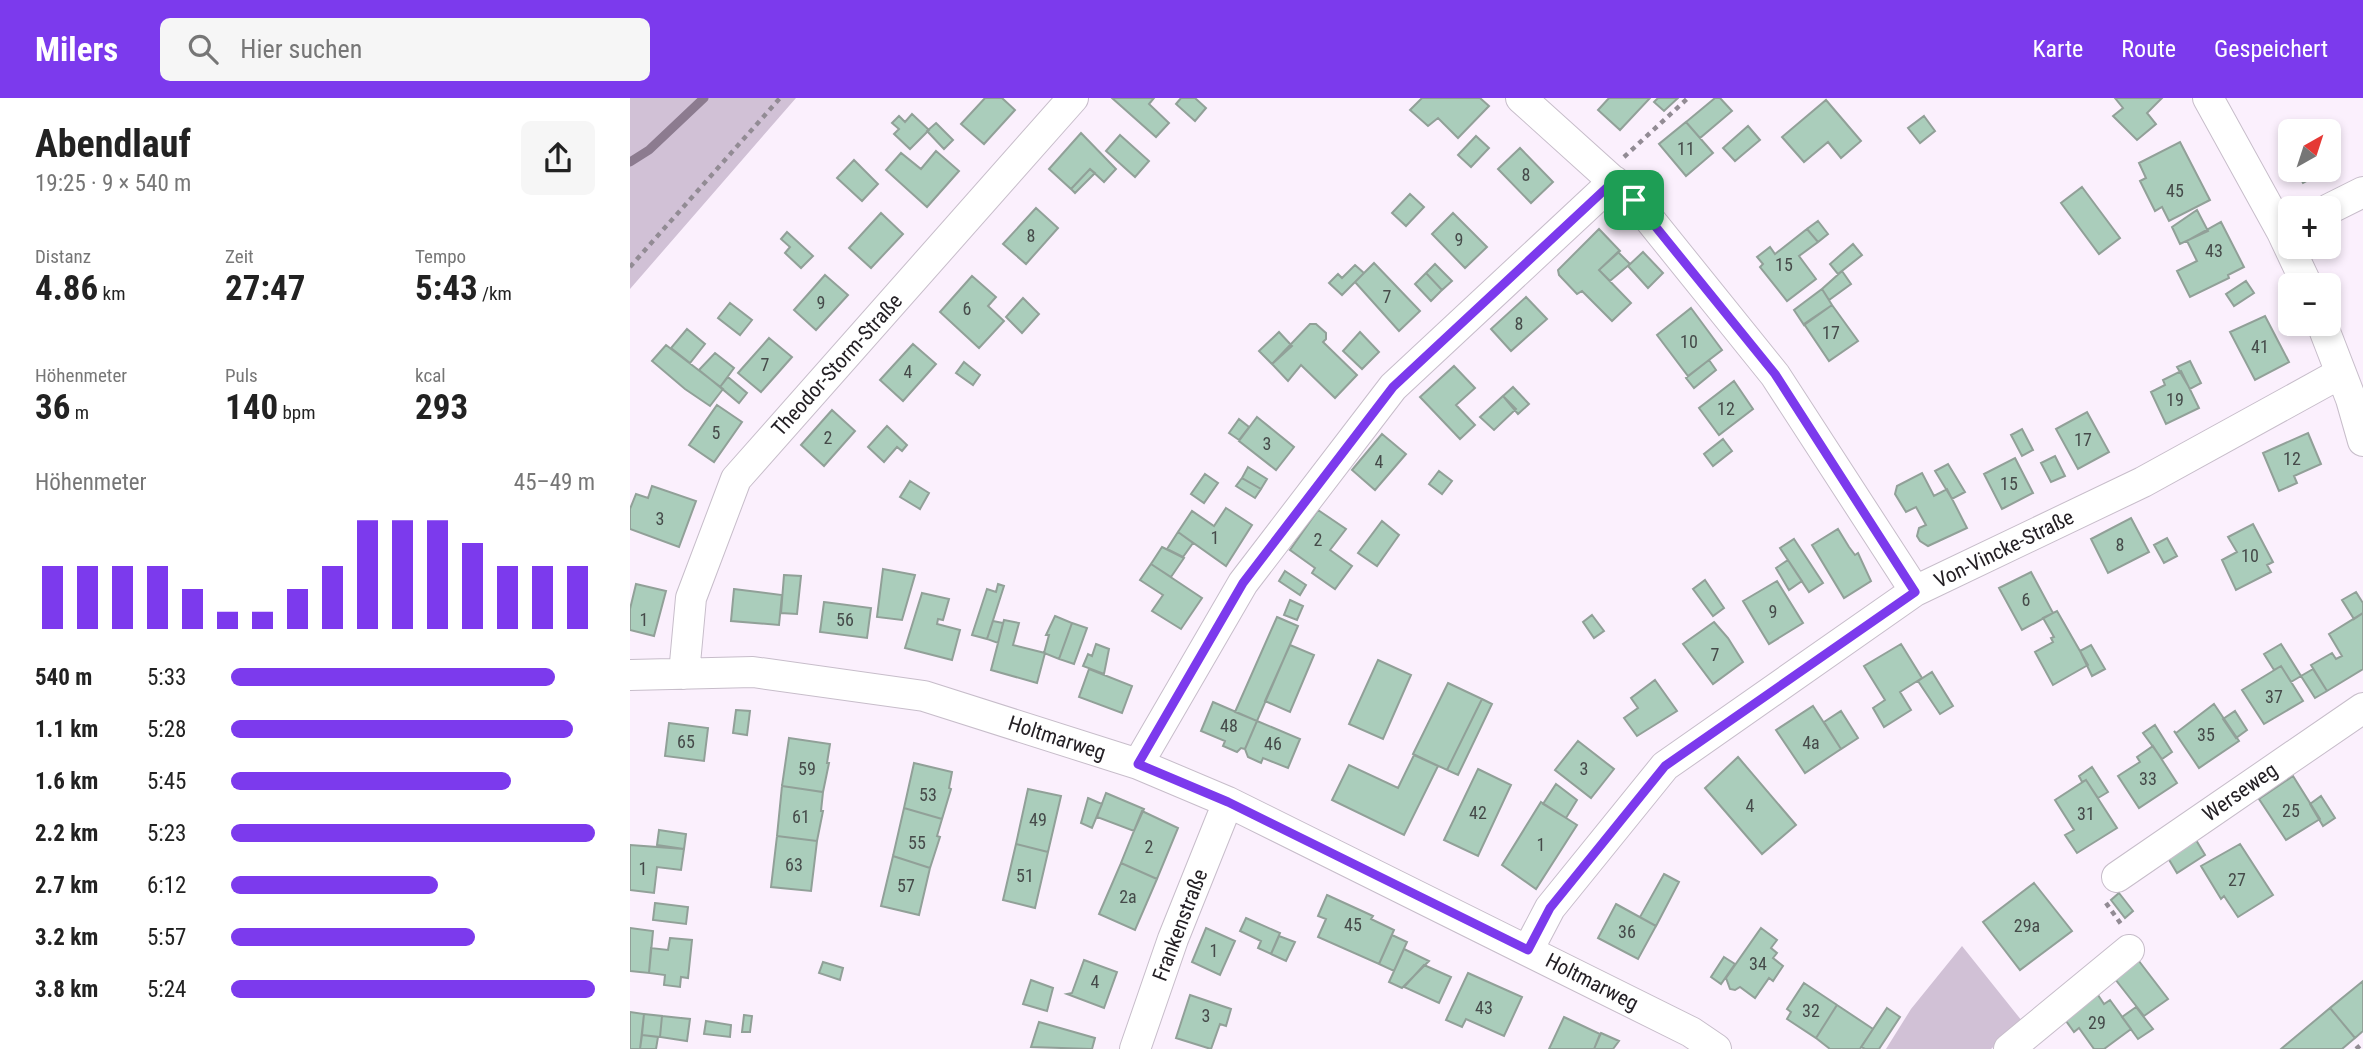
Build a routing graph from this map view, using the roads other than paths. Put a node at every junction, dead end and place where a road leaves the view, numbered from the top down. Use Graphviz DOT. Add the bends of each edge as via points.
graph roads {
  1 [pos="1073,98"];
  2 [pos="1521,98"];
  3 [pos="2208,98"];
  4 [pos="1610,177"];
  5 [pos="2363,192"];
  6 [pos="2341,203"];
  7 [pos="2278,216"];
  8 [pos="2328,336"];
  9 [pos="2352,388"];
  10 [pos="2363,441"];
  11 [pos="1915,592"];
  12 [pos="684,674"];
  13 [pos="630,675"];
  14 [pos="2363,708"];
  15 [pos="1138,764"];
  16 [pos="1228,802"];
  17 [pos="2117,877"];
  18 [pos="1528,950"];
  19 [pos="2129,950"];
  20 [pos="1135,1049"];
  21 [pos="1716,1049"];
  22 [pos="2008,1049"];
  1 -- 12 [label="street, Theodor-Storm-Straße" via="736,479 691,598"];
  2 -- 4 [label="street"];
  3 -- 7 [label="street"];
  4 -- 11 [label="street" via="1634,200 1775,374"];
  4 -- 15 [label="street" via="1393,387 1243,583"];
  5 -- 6 [label="street"];
  8 -- 9 [label="street"];
  9 -- 10 [label="street"];
  9 -- 11 [label="street, Von-Vincke-Straße"];
  11 -- 18 [label="street, Von-Vincke-Straße" via="1665,766 1550,908"];
  12 -- 13 [label="street, Holtmarweg"];
  12 -- 15 [label="street, Holtmarweg" via="753,672 924,696"];
  14 -- 17 [label="street, Werseweg"];
  15 -- 16 [label="street, Holtmarweg"];
  16 -- 18 [label="street, Holtmarweg"];
  16 -- 20 [label="street, Frankenstraße"];
  18 -- 21 [label="street, Holtmarweg" via="1692,1032"];
  19 -- 22 [label="street"];
}
